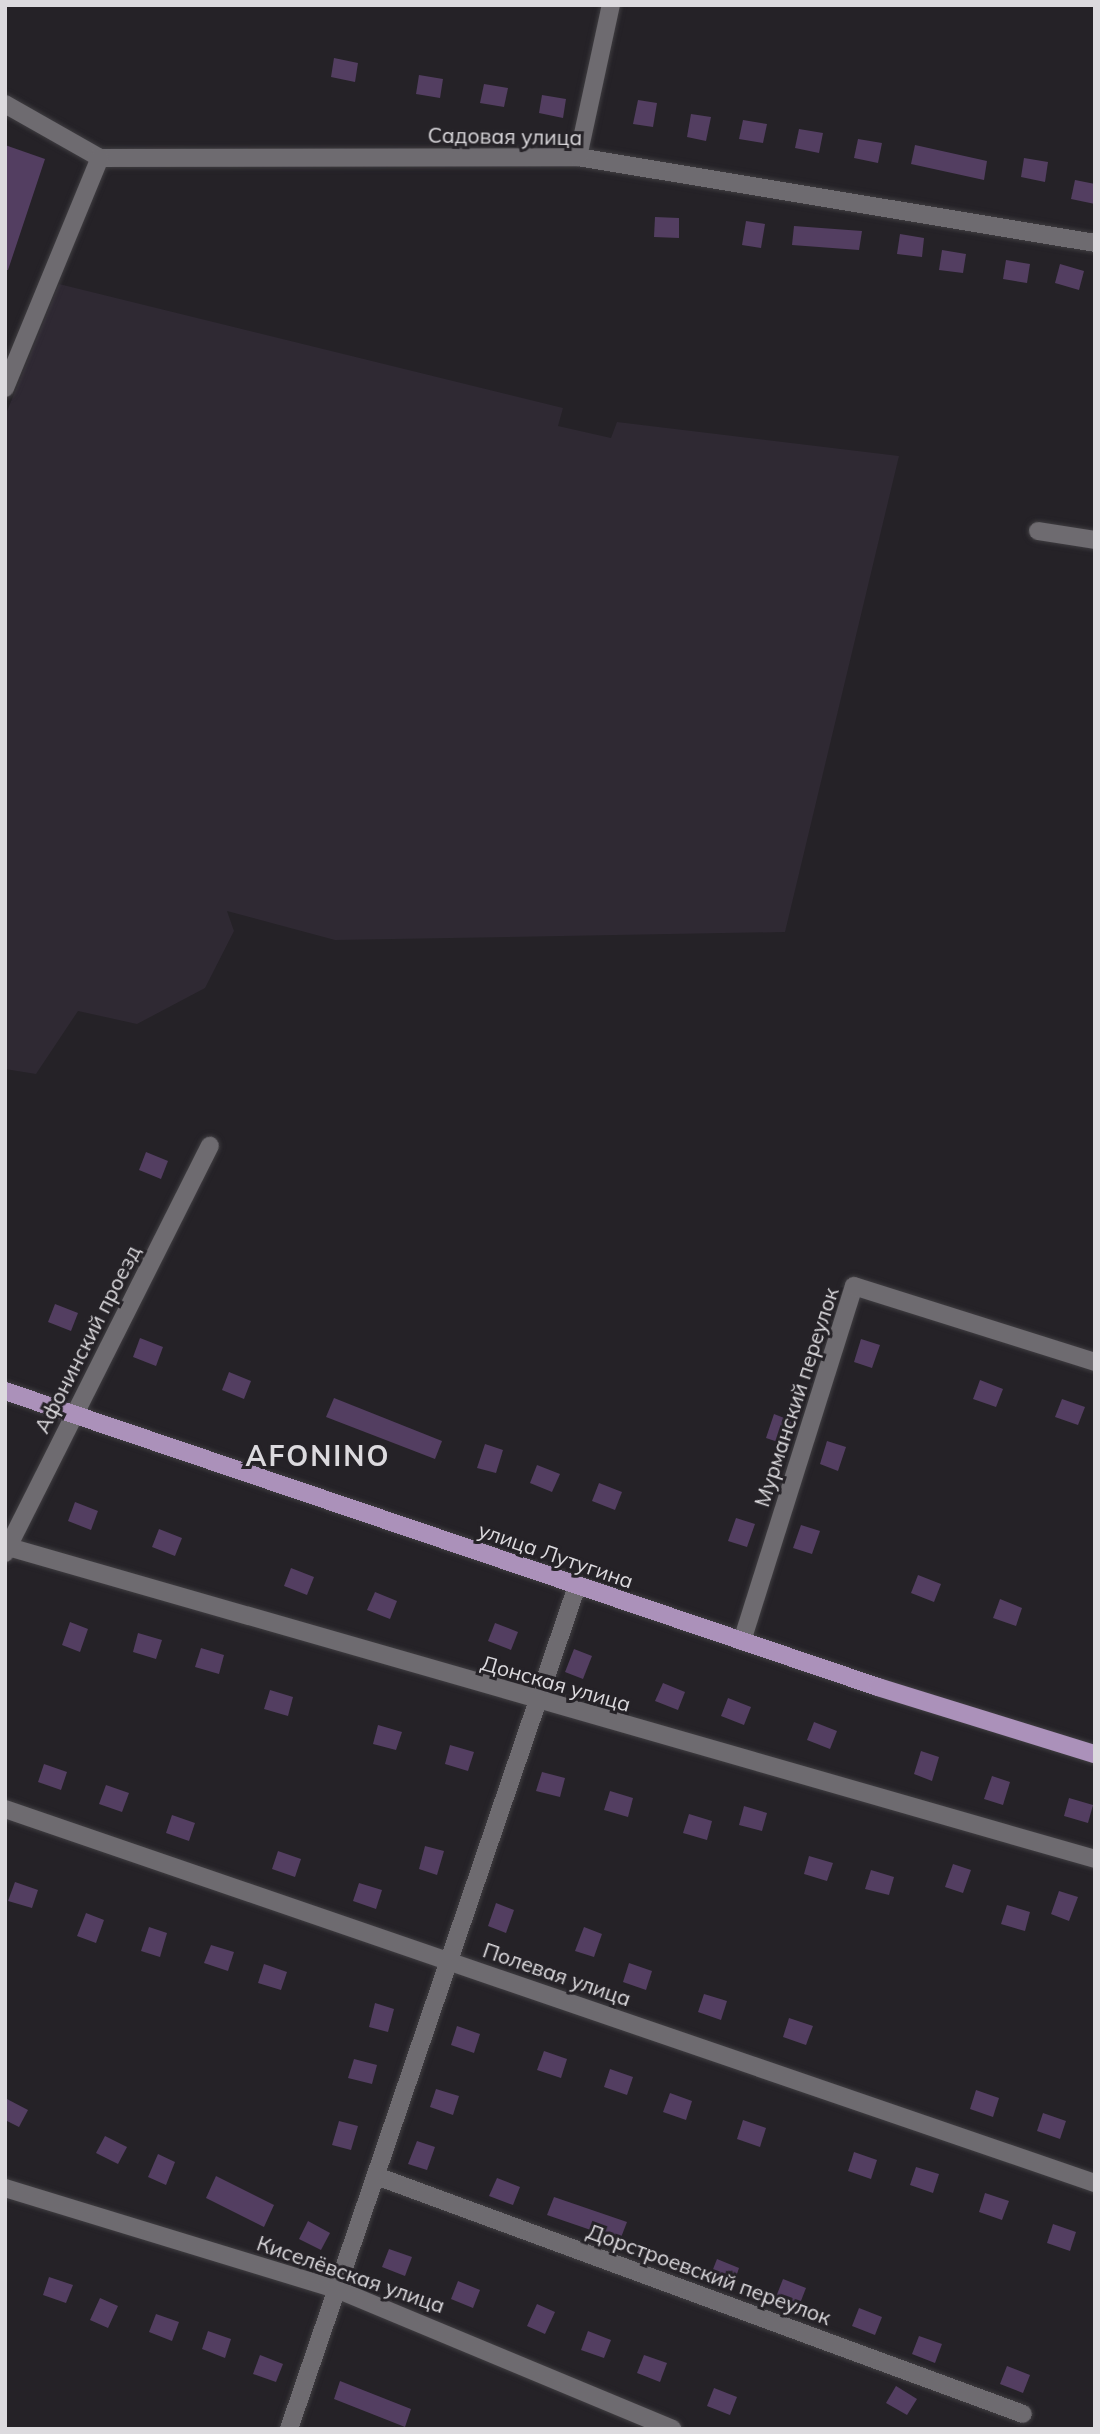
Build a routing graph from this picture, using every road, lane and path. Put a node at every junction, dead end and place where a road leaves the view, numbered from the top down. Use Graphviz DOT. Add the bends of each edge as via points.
graph roads {
  1 [pos="611,5"];
  2 [pos="5,104"];
  3 [pos="578,157"];
  4 [pos="100,158"];
  5 [pos="1095,243"];
  6 [pos="5,388"];
  7 [pos="1038,531"];
  8 [pos="1095,540"];
  9 [pos="210,1146"];
  10 [pos="1095,1362"];
  11 [pos="5,1391"];
  12 [pos="74,1415"];
  13 [pos="6,1549"];
  14 [pos="577,1586"];
  15 [pos="742,1641"];
  16 [pos="536,1702"];
  17 [pos="1095,1754"];
  18 [pos="5,1809"];
  19 [pos="1095,1859"];
  20 [pos="450,1961"];
  21 [pos="379,2176"];
  22 [pos="1095,2183"];
  23 [pos="5,2189"];
  24 [pos="341,2291"];
  25 [pos="1023,2414"];
  26 [pos="289,2429"];
  27 [pos="672,2429"];
  1 -- 3 [label="street"];
  2 -- 4 [label="street, Садовая улица"];
  3 -- 4 [label="street, Садовая улица"];
  3 -- 5 [label="street, Садовая улица"];
  4 -- 6 [label="street"];
  7 -- 8 [label="street"];
  9 -- 12 [label="street, Афонинский проезд"];
  10 -- 15 [label="street, Мурманский переулок" via="854,1286"];
  11 -- 12 [label="main road, улица Лутугина"];
  12 -- 13 [label="street, Афонинский проезд"];
  12 -- 14 [label="main road, улица Лутугина"];
  13 -- 16 [label="street, Донская улица"];
  14 -- 15 [label="main road, улица Лутугина"];
  14 -- 16 [label="street"];
  15 -- 17 [label="main road, улица Лутугина"];
  16 -- 19 [label="street, Донская улица"];
  16 -- 20 [label="street"];
  18 -- 20 [label="street, Полевая улица"];
  20 -- 21 [label="street"];
  20 -- 22 [label="street, Полевая улица"];
  21 -- 24 [label="street"];
  21 -- 25 [label="street, Дорстроевский переулок"];
  23 -- 24 [label="street, Киселёвская улица"];
  24 -- 26 [label="street"];
  24 -- 27 [label="street, Киселёвская улица"];
}
